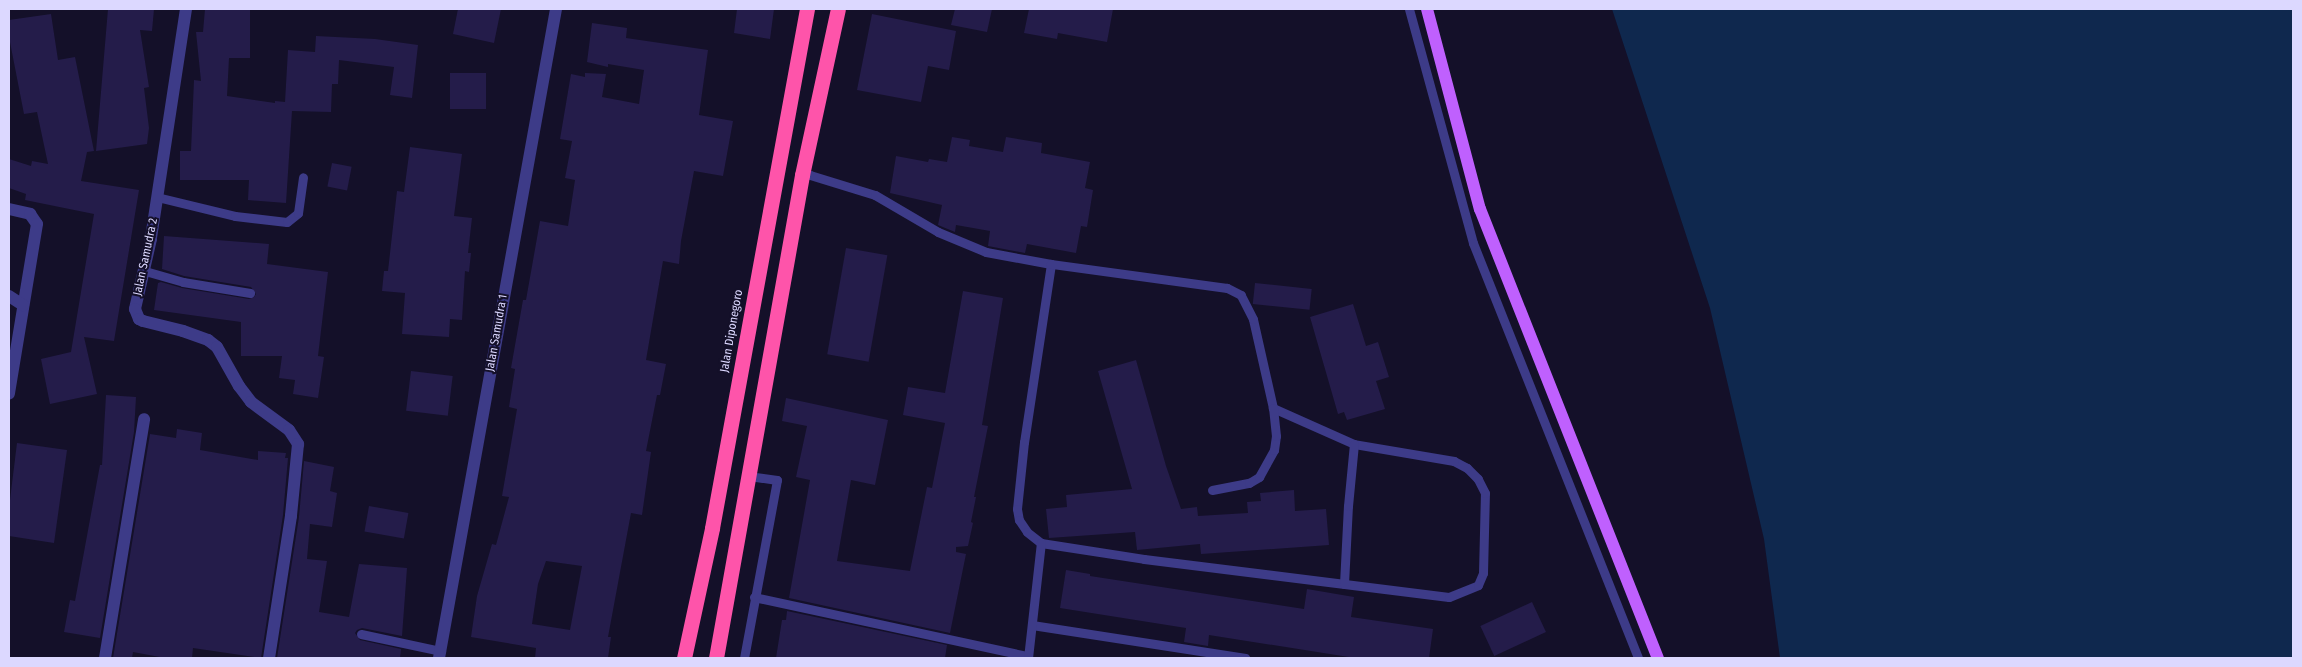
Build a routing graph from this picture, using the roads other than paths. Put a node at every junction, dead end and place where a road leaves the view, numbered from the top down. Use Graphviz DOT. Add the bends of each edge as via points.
graph roads {
  1 [pos="186,9"];
  2 [pos="556,9"];
  3 [pos="807,9"];
  4 [pos="838,9"];
  5 [pos="1409,9"];
  6 [pos="1427,9"];
  7 [pos="802,175"];
  8 [pos="303,178"];
  9 [pos="157,197"];
  10 [pos="9,209"];
  11 [pos="1051,264"];
  12 [pos="145,271"];
  13 [pos="250,293"];
  14 [pos="9,296"];
  15 [pos="22,304"];
  16 [pos="9,394"];
  17 [pos="1274,408"];
  18 [pos="144,419"];
  19 [pos="1354,444"];
  20 [pos="749,476"];
  21 [pos="1212,490"];
  22 [pos="1041,543"];
  23 [pos="1344,584"];
  24 [pos="754,597"];
  25 [pos="1032,625"];
  26 [pos="362,634"];
  27 [pos="440,655"];
  28 [pos="1028,657"];
  29 [pos="105,658"];
  30 [pos="269,658"];
  31 [pos="684,658"];
  32 [pos="716,658"];
  33 [pos="744,658"];
  34 [pos="1245,658"];
  35 [pos="1638,658"];
  36 [pos="1658,658"];
  1 -- 9 [label="street, Jalan Samudra 2"];
  2 -- 27 [label="street, Jalan Samudra 1"];
  3 -- 31 [label="highway, Jalan Diponegoro" via="712,528"];
  4 -- 7 [label="highway"];
  5 -- 35 [label="lane" via="1473,243"];
  6 -- 36 [label="main road" via="1480,209"];
  7 -- 11 [label="lane" via="874,195 938,232 986,252"];
  7 -- 20 [label="highway"];
  8 -- 9 [label="lane" via="298,213 287,222 234,216"];
  9 -- 12 [label="street, Jalan Samudra 2"];
  10 -- 15 [label="street" via="30,214 36,224"];
  11 -- 17 [label="lane" via="1145,275 1235,291 1248,305 1253,319"];
  11 -- 22 [label="lane" via="1017,509 1026,532"];
  12 -- 13 [label="lane" via="183,282"];
  12 -- 30 [label="street, Jalan Samudra 2" via="135,309 139,319 183,331 208,340 217,347 252,402 289,430 298,444 291,516"];
  14 -- 15 [label="street"];
  15 -- 16 [label="street"];
  17 -- 19 [label="lane"];
  17 -- 21 [label="lane" via="1274,450 1259,477 1249,483"];
  18 -- 29 [label="street"];
  19 -- 23 [label="lane"];
  19 -- 23 [label="lane" via="1454,462 1467,468 1485,493 1483,573 1478,585 1449,597"];
  20 -- 24 [label="lane" via="777,480"];
  20 -- 32 [label="highway"];
  22 -- 23 [label="lane"];
  22 -- 25 [label="lane"];
  24 -- 28 [label="lane"];
  24 -- 33 [label="lane"];
  25 -- 28 [label="lane"];
  25 -- 34 [label="lane"];
  26 -- 27 [label="lane"];
}
